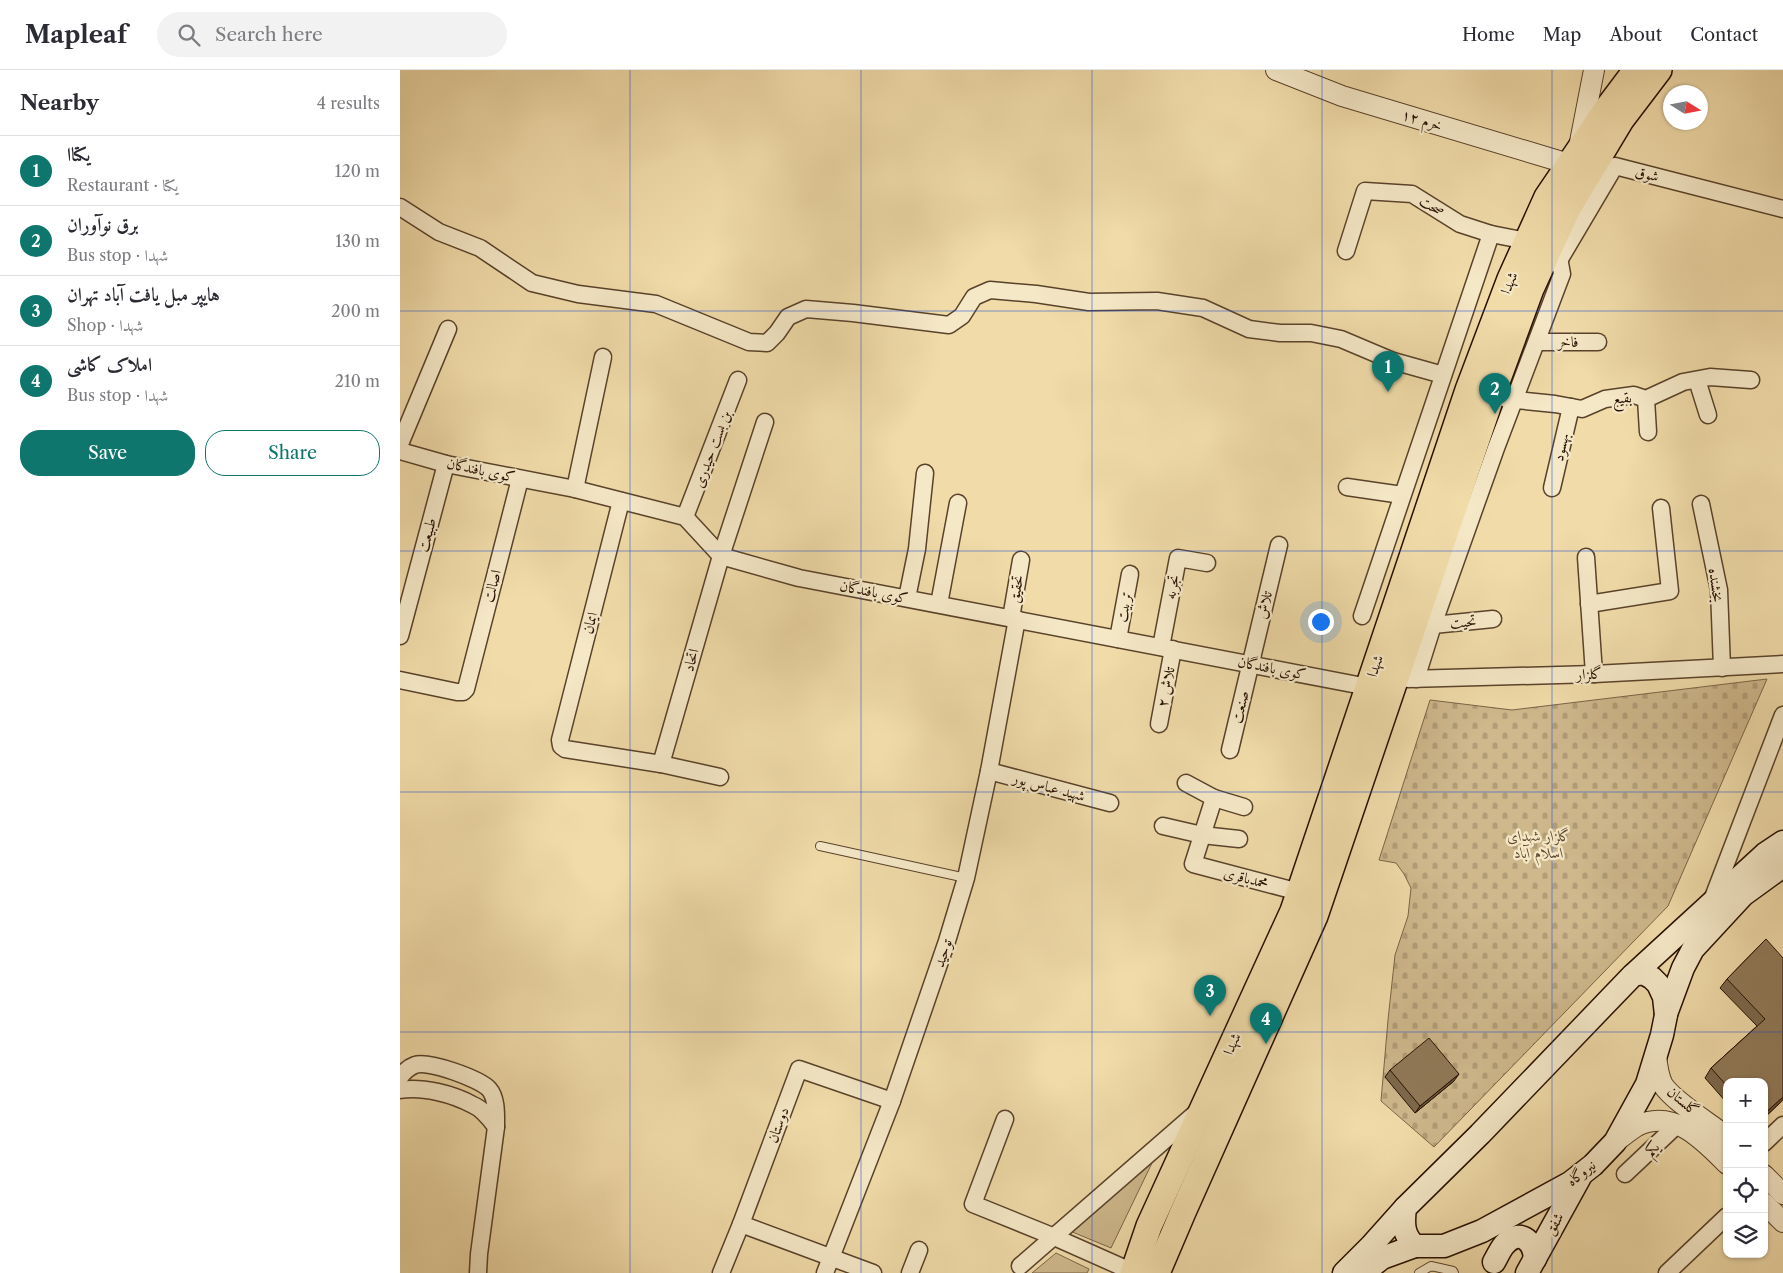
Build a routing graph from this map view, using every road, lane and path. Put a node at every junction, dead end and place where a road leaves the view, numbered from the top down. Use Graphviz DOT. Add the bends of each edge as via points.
graph roads {
  1 [pos="1276,70"];
  2 [pos="1594,70"];
  3 [pos="1618,70"];
  4 [pos="1624,70"];
  5 [pos="1636,70"];
  6 [pos="1659,70"];
  7 [pos="1614,115"];
  8 [pos="1574,157"];
  9 [pos="400,207"];
  10 [pos="1783,209"];
  11 [pos="1491,234"];
  12 [pos="1527,241"];
  13 [pos="1558,248"];
  14 [pos="1346,251"];
  15 [pos="448,329"];
  16 [pos="1537,342"];
  17 [pos="1598,342"];
  18 [pos="603,357"];
  19 [pos="1443,374"];
  20 [pos="738,380"];
  21 [pos="1698,380"];
  22 [pos="1751,380"];
  23 [pos="1503,398"];
  24 [pos="1646,399"];
  25 [pos="1571,407"];
  26 [pos="1708,415"];
  27 [pos="765,422"];
  28 [pos="1648,432"];
  29 [pos="400,444"];
  30 [pos="400,451"];
  31 [pos="446,464"];
  32 [pos="925,473"];
  33 [pos="520,479"];
  34 [pos="1347,487"];
  35 [pos="1552,488"];
  36 [pos="575,489"];
  37 [pos="1402,496"];
  38 [pos="621,501"];
  39 [pos="958,503"];
  40 [pos="1701,504"];
  41 [pos="1661,508"];
  42 [pos="685,517"];
  43 [pos="1279,545"];
  44 [pos="721,556"];
  45 [pos="1586,557"];
  46 [pos="1021,560"];
  47 [pos="1207,563"];
  48 [pos="1130,574"];
  49 [pos="907,598"];
  50 [pos="939,604"];
  51 [pos="1589,604"];
  52 [pos="1362,616"];
  53 [pos="1014,619"];
  54 [pos="1493,619"];
  55 [pos="1433,624"];
  56 [pos="400,636"];
  57 [pos="1118,639"];
  58 [pos="1167,648"];
  59 [pos="1250,664"];
  60 [pos="1783,664"];
  61 [pos="1722,668"];
  62 [pos="1594,674"];
  63 [pos="1406,679"];
  64 [pos="400,680"];
  65 [pos="1368,687"];
  66 [pos="1783,715"];
  67 [pos="1159,724"];
  68 [pos="1230,750"];
  69 [pos="661,764"];
  70 [pos="989,771"];
  71 [pos="720,777"];
  72 [pos="1186,783"];
  73 [pos="1214,798"];
  74 [pos="1110,803"];
  75 [pos="1244,807"];
  76 [pos="1164,826"];
  77 [pos="1202,835"];
  78 [pos="1239,839"];
  79 [pos="1783,842"];
  80 [pos="820,846"];
  81 [pos="1783,866"];
  82 [pos="966,878"];
  83 [pos="1299,892"];
  84 [pos="1710,904"];
  85 [pos="1634,975"];
  86 [pos="1666,1015"];
  87 [pos="1656,1055"];
  88 [pos="400,1077"];
  89 [pos="400,1090"];
  90 [pos="892,1100"];
  91 [pos="1203,1107"];
  92 [pos="1005,1119"];
  93 [pos="1678,1124"];
  94 [pos="1783,1125"];
  95 [pos="496,1127"];
  96 [pos="1723,1134"];
  97 [pos="1768,1139"];
  98 [pos="1615,1142"];
  99 [pos="1723,1160"];
  100 [pos="1581,1174"];
  101 [pos="1625,1174"];
  102 [pos="1768,1179"];
  103 [pos="1783,1194"];
  104 [pos="1160,1202"];
  105 [pos="1768,1207"];
  106 [pos="1405,1208"];
  107 [pos="1183,1212"];
  108 [pos="1723,1220"];
  109 [pos="1783,1222"];
  110 [pos="741,1224"];
  111 [pos="1052,1236"];
  112 [pos="1415,1246"];
  113 [pos="1444,1246"];
  114 [pos="919,1250"];
  115 [pos="1377,1252"];
  116 [pos="832,1257"];
  117 [pos="1020,1266"];
  118 [pos="1531,1266"];
  119 [pos="1495,1268"];
  120 [pos="478,1273"];
  121 [pos="721,1273"];
  122 [pos="825,1273"];
  123 [pos="873,1273"];
  124 [pos="910,1273"];
  125 [pos="1141,1273"];
  126 [pos="1344,1273"];
  127 [pos="1363,1273"];
  128 [pos="1419,1273"];
  129 [pos="1454,1273"];
  130 [pos="1667,1273"];
  1 -- 8 [label="street, خرم ۱۲" via="1342,96"];
  2 -- 8 [label="street"];
  3 -- 4 [label="street"];
  5 -- 7 [label="main road, شهدا"];
  6 -- 7 [label="main road, شهدا"];
  7 -- 8 [label="main road, شهدا"];
  7 -- 13 [label="main road, شهدا" via="1567,210"];
  8 -- 12 [label="main road, شهدا" via="1547,198"];
  9 -- 19 [label="street" via="438,232 480,248 532,283 578,294 656,304 749,342 767,343 788,317 806,309 949,325 962,316 974,297 990,290 1089,302 1157,301 1203,308 1249,329 1311,333 1341,339 1393,361"];
  10 -- 13 [label="street, شوق" via="1615,166"];
  11 -- 12 [label="street, صحت"];
  11 -- 14 [label="street, صحت" via="1460,224 1412,194 1365,191"];
  11 -- 19 [label="street"];
  12 -- 65 [label="main road, شهدا" via="1468,390"];
  13 -- 16 [label="street" via="1562,274"];
  13 -- 23 [label="main road, شهدا" via="1531,290"];
  15 -- 29 [label="street"];
  16 -- 17 [label="street, فاخر"];
  16 -- 23 [label="street"];
  18 -- 36 [label="street"];
  19 -- 37 [label="street"];
  20 -- 42 [label="street, بن بست حیدری"];
  21 -- 22 [label="street, بقیع" via="1710,377"];
  21 -- 24 [label="street, بقیع" via="1683,382"];
  21 -- 26 [label="street"];
  23 -- 25 [label="street, بقیع"];
  23 -- 55 [label="street"];
  23 -- 63 [label="main road, شهدا"];
  24 -- 25 [label="street, بقیع" via="1634,395 1606,399 1582,409"];
  24 -- 28 [label="street"];
  25 -- 35 [label="street, بهسود"];
  27 -- 44 [label="street, اتحاد"];
  30 -- 31 [label="street, کوی بافندگان"];
  31 -- 33 [label="street, کوی بافندگان"];
  31 -- 56 [label="street, طبیعت"];
  32 -- 49 [label="street" via="917,550"];
  33 -- 36 [label="street, کوی بافندگان"];
  33 -- 64 [label="street, اصالت" via="466,689 463,692"];
  34 -- 37 [label="street"];
  36 -- 38 [label="street, کوی بافندگان"];
  37 -- 52 [label="street"];
  38 -- 42 [label="street, کوی بافندگان"];
  38 -- 69 [label="street, ایمان" via="560,740 565,749"];
  39 -- 50 [label="street"];
  40 -- 61 [label="street, بخشنده" via="1719,590"];
  41 -- 51 [label="street" via="1670,591"];
  42 -- 44 [label="street"];
  43 -- 59 [label="street, تلاش"];
  44 -- 49 [label="street, کوی بافندگان" via="799,578"];
  44 -- 69 [label="street, اتحاد"];
  45 -- 51 [label="street"];
  46 -- 53 [label="street, تحقیق"];
  47 -- 58 [label="street, تجربه" via="1178,558"];
  48 -- 57 [label="street, تربیت"];
  49 -- 50 [label="street, کوی بافندگان"];
  50 -- 53 [label="street, کوی بافندگان"];
  51 -- 62 [label="street"];
  53 -- 57 [label="street, کوی بافندگان"];
  53 -- 70 [label="street, توحید"];
  54 -- 55 [label="street, تحیت"];
  55 -- 63 [label="street"];
  57 -- 58 [label="street, کوی بافندگان"];
  58 -- 59 [label="street, کوی بافندگان"];
  58 -- 67 [label="street, تلاش ۲"];
  59 -- 65 [label="street, کوی بافندگان"];
  59 -- 68 [label="street, صنعت"];
  60 -- 61 [label="street, گلزار"];
  61 -- 62 [label="street, گلزار"];
  62 -- 63 [label="street, گلزار"];
  63 -- 107 [label="main road, شهدا" via="1315,916"];
  65 -- 83 [label="main road, شهدا"];
  66 -- 84 [label="street"];
  69 -- 71 [label="street"];
  70 -- 74 [label="street, شهید عباس پور"];
  70 -- 82 [label="street, توحید"];
  72 -- 73 [label="street"];
  73 -- 75 [label="street"];
  73 -- 77 [label="street"];
  76 -- 77 [label="street"];
  77 -- 78 [label="street"];
  77 -- 83 [label="street, محمدباقری" via="1193,864"];
  79 -- 84 [label="main road, نیروگاه" via="1765,854"];
  80 -- 82 [label="lane"];
  81 -- 86 [label="main road, نیروگاه" via="1743,896 1693,949"];
  82 -- 90 [label="street, توحید"];
  83 -- 91 [label="main road, شهدا"];
  84 -- 85 [label="main road, نیروگاه"];
  85 -- 86 [label="main road, نیروگاه" via="1642,973 1658,984 1664,997"];
  85 -- 106 [label="main road, نیروگاه"];
  86 -- 87 [label="main road, نیروگاه"];
  87 -- 96 [label="street, گلستان" via="1658,1073 1672,1095"];
  87 -- 98 [label="main road, نیروگاه" via="1647,1084"];
  88 -- 95 [label="street" via="416,1064 427,1064 480,1082 490,1090"];
  89 -- 95 [label="street" via="427,1089 474,1105"];
  90 -- 110 [label="street, دوستان" via="799,1069"];
  90 -- 116 [label="street, توحید"];
  91 -- 104 [label="main road, شهدا"];
  91 -- 111 [label="street"];
  92 -- 111 [label="street" via="973,1204"];
  93 -- 98 [label="street, گلستان" via="1649,1122"];
  93 -- 99 [label="street, گلستان" via="1689,1129"];
  93 -- 101 [label="street, یکم"];
  94 -- 97 [label="street"];
  95 -- 120 [label="street"];
  98 -- 100 [label="main road, نیروگاه"];
  100 -- 113 [label="main road, نیروگاه" via="1482,1232"];
  100 -- 118 [label="main road, شفق"];
  102 -- 103 [label="street"];
  104 -- 107 [label="main road"];
  104 -- 125 [label="main road, شهدا" via="1149,1226"];
  105 -- 109 [label="street"];
  106 -- 112 [label="main road" via="1404,1230"];
  106 -- 115 [label="main road, نیروگاه"];
  107 -- 125 [label="main road, شهدا"];
  108 -- 130 [label="street"];
  110 -- 116 [label="street"];
  110 -- 121 [label="street, دوستان"];
  111 -- 117 [label="street"];
  111 -- 125 [label="street"];
  112 -- 113 [label="main road, نیروگاه"];
  112 -- 115 [label="main road, نیروگاه"];
  113 -- 119 [label="main road" via="1486,1251"];
  114 -- 124 [label="street"];
  115 -- 126 [label="main road, نیروگاه"];
  115 -- 127 [label="main road, نیروگاه"];
  116 -- 122 [label="street, توحید"];
  116 -- 123 [label="street"];
  118 -- 119 [label="main road" via="1534,1250 1531,1242 1515,1238 1505,1244"];
  128 -- 129 [label="lane" via="1431,1266"];
}
